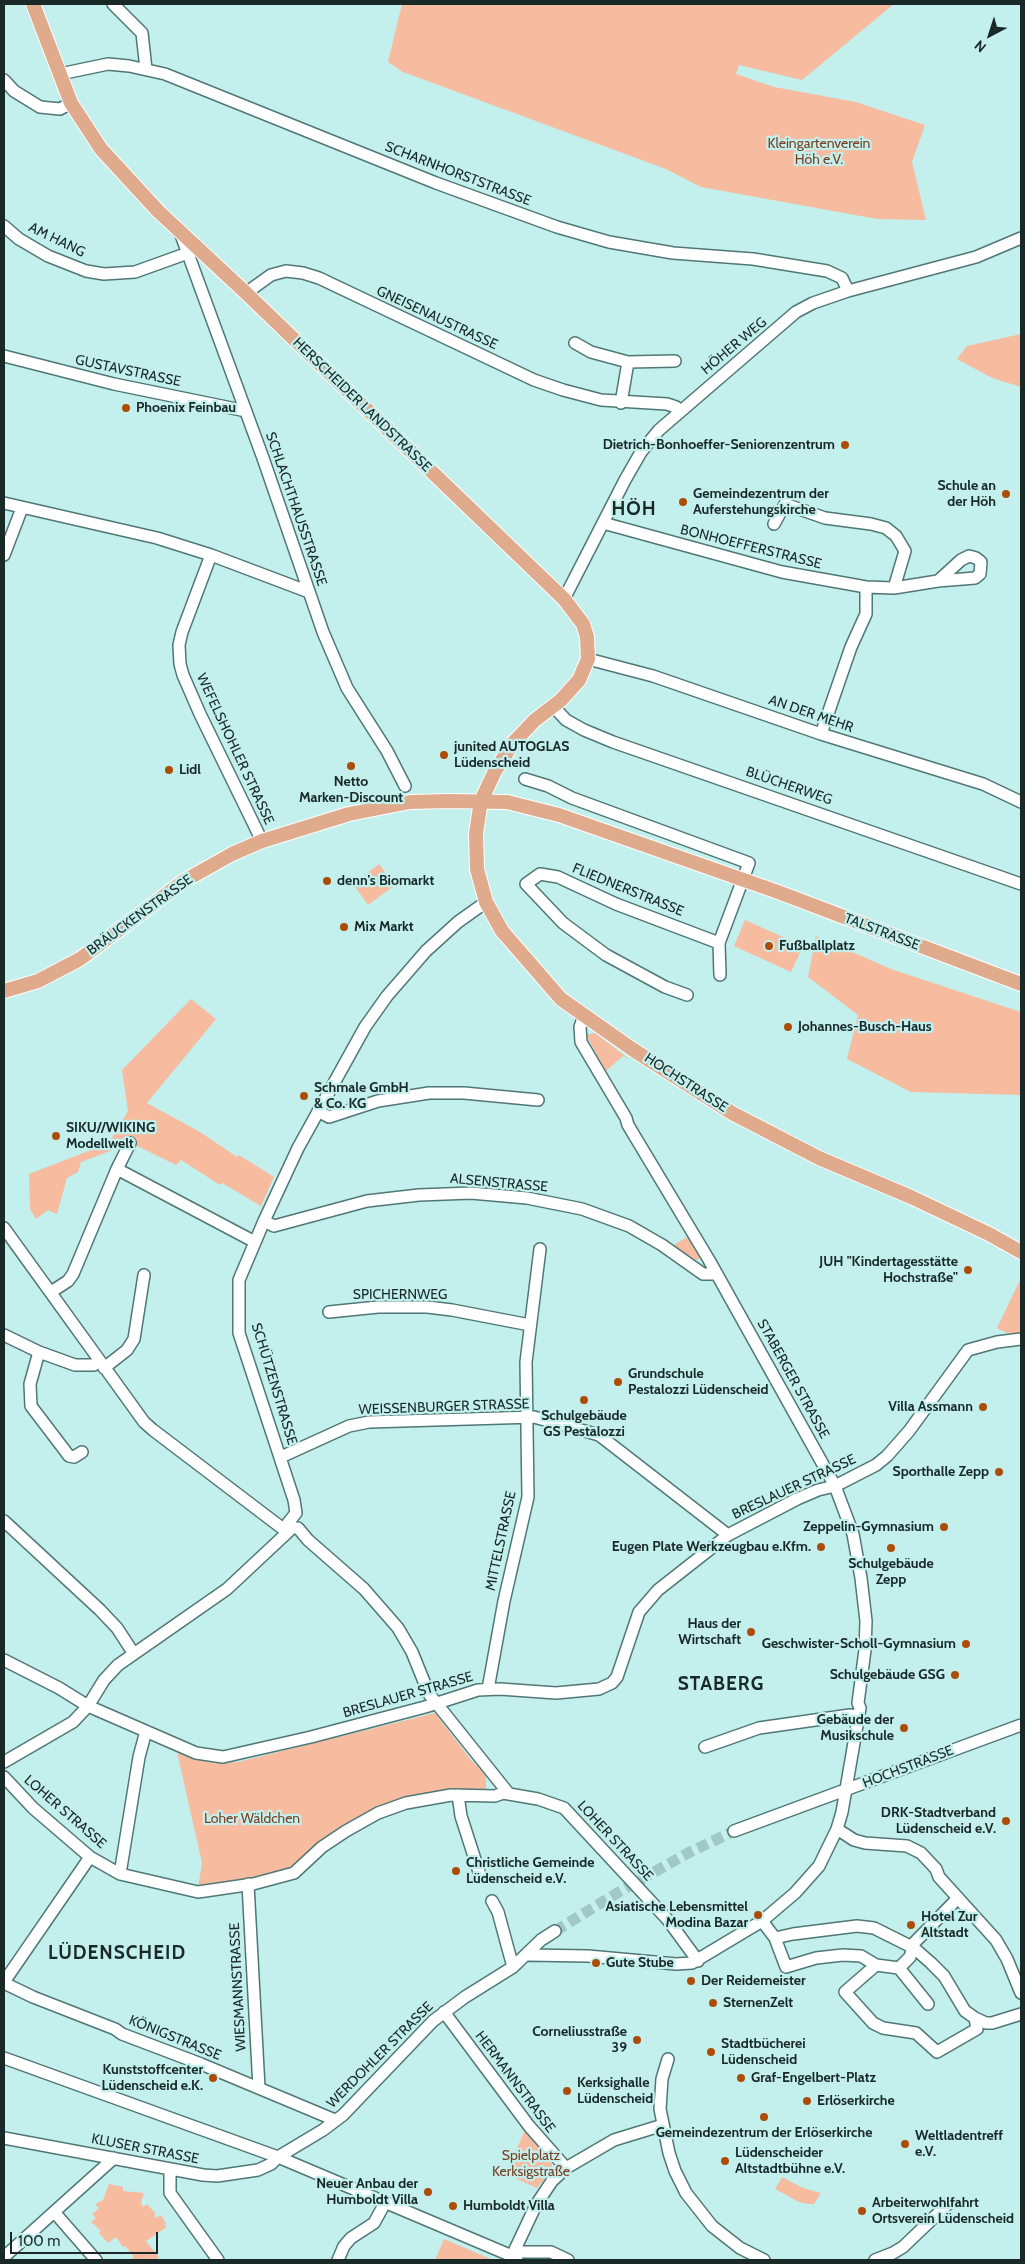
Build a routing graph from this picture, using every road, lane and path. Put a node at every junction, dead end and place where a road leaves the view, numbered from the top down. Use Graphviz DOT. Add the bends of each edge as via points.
graph roads {
  1 [pos="33,4"];
  2 [pos="113,4"];
  3 [pos="146,70"];
  4 [pos="60,74"];
  5 [pos="4,80"];
  6 [pos="71,103"];
  7 [pos="4,226"];
  8 [pos="180,232"];
  9 [pos="1021,238"];
  10 [pos="188,253"];
  11 [pos="848,291"];
  12 [pos="246,293"];
  13 [pos="575,343"];
  14 [pos="4,356"];
  15 [pos="675,361"];
  16 [pos="628,362"];
  17 [pos="621,403"];
  18 [pos="246,411"];
  19 [pos="681,412"];
  20 [pos="4,503"];
  21 [pos="22,508"];
  22 [pos="603,523"];
  23 [pos="774,524"];
  24 [pos="4,554"];
  25 [pos="211,555"];
  26 [pos="938,581"];
  27 [pos="866,587"];
  28 [pos="894,588"];
  29 [pos="309,592"];
  30 [pos="564,599"];
  31 [pos="588,659"];
  32 [pos="553,706"];
  33 [pos="822,734"];
  34 [pos="525,779"];
  35 [pos="405,786"];
  36 [pos="482,801"];
  37 [pos="1021,802"];
  38 [pos="262,841"];
  39 [pos="744,880"];
  40 [pos="1021,884"];
  41 [pos="486,902"];
  42 [pos="719,943"];
  43 [pos="720,975"];
  44 [pos="1021,984"];
  45 [pos="4,991"];
  46 [pos="687,995"];
  47 [pos="584,1016"];
  48 [pos="538,1100"];
  49 [pos="318,1111"];
  50 [pos="130,1143"];
  51 [pos="117,1169"];
  52 [pos="264,1221"];
  53 [pos="4,1228"];
  54 [pos="255,1242"];
  55 [pos="540,1250"];
  56 [pos="1021,1252"];
  57 [pos="717,1274"];
  58 [pos="144,1275"];
  59 [pos="51,1292"];
  60 [pos="329,1312"];
  61 [pos="530,1325"];
  62 [pos="4,1335"];
  63 [pos="1021,1339"];
  64 [pos="39,1352"];
  65 [pos="102,1365"];
  66 [pos="527,1418"];
  67 [pos="82,1452"];
  68 [pos="281,1457"];
  69 [pos="835,1486"];
  70 [pos="4,1521"];
  71 [pos="288,1528"];
  72 [pos="728,1535"];
  73 [pos="134,1654"];
  74 [pos="4,1660"];
  75 [pos="488,1689"];
  76 [pos="437,1704"];
  77 [pos="88,1706"];
  78 [pos="859,1716"];
  79 [pos="1021,1725"];
  80 [pos="146,1731"];
  81 [pos="705,1747"];
  82 [pos="4,1762"];
  83 [pos="4,1777"];
  84 [pos="847,1790"];
  85 [pos="509,1794"];
  86 [pos="458,1795"];
  87 [pos="837,1829"];
  88 [pos="734,1831"];
  89 [pos="90,1857"];
  90 [pos="120,1874"];
  91 [pos="480,1875"];
  92 [pos="248,1884"];
  93 [pos="958,1898"];
  94 [pos="492,1902"];
  95 [pos="762,1921"];
  96 [pos="555,1931"];
  97 [pos="775,1938"];
  98 [pos="914,1948"];
  99 [pos="528,1955"];
  100 [pos="698,1961"];
  101 [pos="876,1965"];
  102 [pos="513,1968"];
  103 [pos="899,1968"];
  104 [pos="4,1983"];
  105 [pos="1021,1993"];
  106 [pos="928,2004"];
  107 [pos="444,2012"];
  108 [pos="1021,2014"];
  109 [pos="975,2018"];
  110 [pos="4,2058"];
  111 [pos="668,2059"];
  112 [pos="259,2088"];
  113 [pos="335,2120"];
  114 [pos="663,2125"];
  115 [pos="4,2138"];
  116 [pos="278,2157"];
  117 [pos="114,2158"];
  118 [pos="170,2168"];
  119 [pos="566,2168"];
  120 [pos="385,2203"];
  121 [pos="949,2204"];
  122 [pos="55,2213"];
  123 [pos="4,2256"];
  124 [pos="513,2259"];
  125 [pos="96,2260"];
  126 [pos="218,2260"];
  127 [pos="338,2260"];
  128 [pos="568,2260"];
  129 [pos="764,2260"];
  130 [pos="875,2260"];
  1 -- 4 [label="main road, HERSCHEIDER LANDSTRASSE"];
  2 -- 3 [label="street" via="142,33"];
  3 -- 4 [label="street, SCHARNHORSTSTRASSE" via="108,64"];
  3 -- 11 [label="street, SCHARNHORSTSTRASSE" via="165,74 436,183 557,227 609,242 673,253 753,259 826,271 842,278"];
  4 -- 6 [label="main road, HERSCHEIDER LANDSTRASSE"];
  5 -- 6 [label="street" via="14,91 40,106 60,109"];
  6 -- 8 [label="main road, HERSCHEIDER LANDSTRASSE" via="101,149"];
  7 -- 10 [label="street, AM HANG" via="48,256 86,271 104,274 136,272"];
  8 -- 10 [label="street, SCHLACHTHAUSSTRASSE"];
  8 -- 12 [label="main road, HERSCHEIDER LANDSTRASSE"];
  9 -- 11 [label="street, HÖHER WEG" via="976,257"];
  10 -- 18 [label="street, SCHLACHTHAUSSTRASSE"];
  11 -- 19 [label="street, HÖHER WEG" via="796,312"];
  12 -- 17 [label="street, GNEISENAUSTRASSE" via="271,275 286,271 303,273 534,380 573,393"];
  12 -- 30 [label="main road, HERSCHEIDER LANDSTRASSE"];
  13 -- 16 [label="street" via="592,352"];
  14 -- 18 [label="street, GUSTAVSTRASSE" via="114,384"];
  15 -- 16 [label="street"];
  16 -- 17 [label="street"];
  17 -- 19 [label="street, GNEISENAUSTRASSE" via="668,404"];
  18 -- 29 [label="street, SCHLACHTHAUSSTRASSE"];
  19 -- 22 [label="street, HÖHER WEG" via="641,452"];
  20 -- 21 [label="street"];
  21 -- 24 [label="street"];
  21 -- 25 [label="street" via="140,534"];
  22 -- 27 [label="street, BONHOEFFERSTRASSE" via="782,572"];
  22 -- 30 [label="street, HÖHER WEG"];
  23 -- 28 [label="street, BONHOEFFERSTRASSE" via="786,504 825,518 886,528 905,550"];
  25 -- 29 [label="street"];
  25 -- 38 [label="street, WEFELSHOHLER STRASSE" via="182,632 180,664 200,714"];
  26 -- 28 [label="street, BONHOEFFERSTRASSE"];
  27 -- 28 [label="street, BONHOEFFERSTRASSE"];
  27 -- 33 [label="street" via="866,614 851,647"];
  29 -- 35 [label="street, SCHLACHTHAUSSTRASSE" via="347,688"];
  30 -- 31 [label="main road, HERSCHEIDER LANDSTRASSE" via="582,624 587,637"];
  31 -- 32 [label="main road, HERSCHEIDER LANDSTRASSE" via="579,680"];
  31 -- 33 [label="street, AN DER MEHR" via="653,676"];
  32 -- 36 [label="main road, HERSCHEIDER LANDSTRASSE" via="513,743 492,776"];
  32 -- 40 [label="street, BLÜCHERWEG" via="566,720 584,730 640,752"];
  33 -- 37 [label="street, AN DER MEHR" via="983,784"];
  34 -- 39 [label="street" via="749,863"];
  36 -- 38 [label="main road, BRÄUCKENSTRASSE" via="424,801 390,806 349,814"];
  36 -- 39 [label="main road, TALSTRASSE" via="520,804 559,815"];
  36 -- 41 [label="main road, HOCHSTRASSE" via="476,844 478,874"];
  38 -- 45 [label="main road, BRÄUCKENSTRASSE" via="184,881 80,959 38,981"];
  39 -- 42 [label="street"];
  39 -- 44 [label="main road, TALSTRASSE"];
  41 -- 47 [label="main road, HOCHSTRASSE" via="502,931 529,964 560,999"];
  41 -- 49 [label="street, SCHÜTZENSTRASSE" via="448,930 387,996 354,1044"];
  42 -- 43 [label="street"];
  42 -- 46 [label="street, FLIEDNERSTRASSE" via="616,904 558,877 540,874 526,884 562,923 606,956 658,984"];
  47 -- 56 [label="main road, HOCHSTRASSE" via="749,1123 820,1158 912,1197"];
  47 -- 57 [label="street, STABERGER STRASSE" via="580,1027 581,1042"];
  48 -- 49 [label="street" via="464,1093 422,1094 368,1103 329,1117"];
  49 -- 52 [label="street, SCHÜTZENSTRASSE"];
  50 -- 51 [label="street"];
  51 -- 54 [label="street"];
  51 -- 59 [label="street" via="73,1274"];
  52 -- 54 [label="street, SCHÜTZENSTRASSE"];
  52 -- 57 [label="street, ALSENSTRASSE" via="274,1226 367,1201 426,1194 471,1193 527,1198 582,1209 629,1226 703,1274"];
  53 -- 59 [label="street"];
  54 -- 68 [label="street, SCHÜTZENSTRASSE" via="240,1280 239,1333"];
  55 -- 61 [label="street, MITTELSTRASSE"];
  57 -- 69 [label="street, STABERGER STRASSE"];
  58 -- 65 [label="street" via="134,1339 127,1350"];
  59 -- 65 [label="street"];
  60 -- 61 [label="street, SPICHERNWEG" via="427,1307"];
  61 -- 66 [label="street, MITTELSTRASSE" via="526,1362"];
  62 -- 64 [label="street"];
  63 -- 69 [label="street, BRESLAUER STRASSE" via="968,1350 887,1456"];
  64 -- 65 [label="street" via="75,1365"];
  64 -- 67 [label="street" via="29,1390 34,1412 69,1456 76,1457"];
  65 -- 71 [label="street" via="152,1430 282,1528"];
  66 -- 68 [label="street, WEISSENBURGER STRASSE" via="369,1422 349,1426"];
  66 -- 72 [label="street, WEISSENBURGER STRASSE" via="599,1436"];
  66 -- 75 [label="street, MITTELSTRASSE" via="528,1497"];
  68 -- 71 [label="street, SCHÜTZENSTRASSE" via="296,1513"];
  69 -- 72 [label="street, BRESLAUER STRASSE" via="798,1499"];
  69 -- 78 [label="street, STABERGER STRASSE" via="853,1534 862,1578 866,1621"];
  70 -- 73 [label="street" via="100,1610"];
  71 -- 73 [label="street, SCHÜTZENSTRASSE" via="289,1531 227,1589"];
  71 -- 76 [label="street" via="298,1528 384,1611 412,1652 429,1694"];
  72 -- 75 [label="street, BRESLAUER STRASSE" via="648,1599 639,1612 621,1670 612,1683 599,1689 556,1693"];
  73 -- 77 [label="street, SCHÜTZENSTRASSE" via="108,1674"];
  74 -- 77 [label="street, BRESLAUER STRASSE"];
  75 -- 76 [label="street, BRESLAUER STRASSE"];
  76 -- 80 [label="street, BRESLAUER STRASSE" via="223,1757 196,1753"];
  76 -- 85 [label="street"];
  77 -- 80 [label="street, BRESLAUER STRASSE"];
  77 -- 82 [label="street, SCHÜTZENSTRASSE" via="73,1722"];
  78 -- 81 [label="street" via="759,1728"];
  78 -- 84 [label="street, STABERGER STRASSE"];
  79 -- 84 [label="street, HOCHSTRASSE"];
  80 -- 90 [label="street"];
  83 -- 89 [label="street, LOHER STRASSE" via="33,1808"];
  84 -- 87 [label="street, HOCHSTRASSE"];
  84 -- 88 [label="street"];
  85 -- 86 [label="street, LOHER STRASSE"];
  85 -- 100 [label="street, LOHER STRASSE" via="564,1808 668,1920"];
  86 -- 91 [label="street" via="461,1816"];
  86 -- 92 [label="street, LOHER STRASSE" via="417,1800 389,1808 333,1839 294,1872"];
  87 -- 93 [label="street" via="854,1840 915,1849 936,1869"];
  87 -- 95 [label="street, HOCHSTRASSE" via="814,1873"];
  89 -- 90 [label="street, LOHER STRASSE"];
  89 -- 104 [label="street"];
  90 -- 92 [label="street, LOHER STRASSE" via="198,1892"];
  92 -- 112 [label="street, WIESMANNSTRASSE"];
  93 -- 98 [label="street" via="920,1936"];
  93 -- 105 [label="street" via="996,1940"];
  94 -- 102 [label="street" via="498,1912"];
  95 -- 97 [label="street"];
  95 -- 100 [label="street, HOCHSTRASSE"];
  96 -- 99 [label="street, WERDOHLER STRASSE"];
  97 -- 98 [label="street" via="866,1926"];
  97 -- 101 [label="street" via="786,1967 842,1954 861,1956"];
  98 -- 103 [label="street"];
  98 -- 109 [label="street" via="944,1976 965,2011"];
  99 -- 100 [label="street" via="686,1964"];
  99 -- 102 [label="street, WERDOHLER STRASSE"];
  101 -- 103 [label="street"];
  101 -- 109 [label="street" via="845,1992 873,2023 883,2028 916,2032 936,2052 977,2029"];
  102 -- 107 [label="street, WERDOHLER STRASSE"];
  103 -- 106 [label="street"];
  104 -- 112 [label="street, KÖNIGSTRASSE"];
  107 -- 113 [label="street, WERDOHLER STRASSE"];
  107 -- 119 [label="street, HERMANNSTRASSE" via="529,2126"];
  108 -- 109 [label="street" via="992,2023"];
  110 -- 116 [label="street"];
  111 -- 114 [label="street" via="661,2094"];
  112 -- 113 [label="street, KÖNIGSTRASSE"];
  113 -- 116 [label="street, WERDOHLER STRASSE"];
  114 -- 119 [label="street" via="614,2140"];
  114 -- 129 [label="street" via="675,2171 686,2194 731,2242"];
  115 -- 117 [label="street, KLUSER STRASSE"];
  116 -- 118 [label="street, KLUSER STRASSE" via="258,2170 217,2176"];
  116 -- 120 [label="street"];
  117 -- 118 [label="street, KLUSER STRASSE"];
  117 -- 122 [label="street"];
  118 -- 126 [label="street" via="170,2193"];
  119 -- 124 [label="street" via="552,2181 540,2200"];
  120 -- 124 [label="street"];
  120 -- 127 [label="street" via="374,2223 344,2246"];
  121 -- 130 [label="street" via="896,2251"];
  122 -- 123 [label="street"];
  122 -- 125 [label="street"];
  124 -- 128 [label="street" via="521,2252 551,2252"];
}
